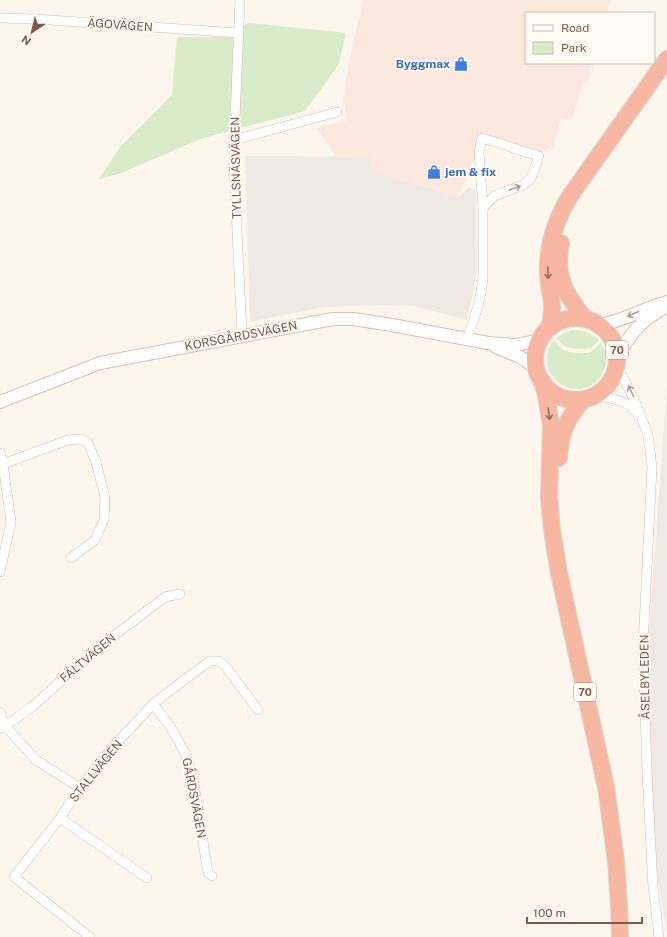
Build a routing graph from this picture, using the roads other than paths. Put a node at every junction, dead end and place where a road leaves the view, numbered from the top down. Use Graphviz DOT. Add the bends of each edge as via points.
graph roads {
  1 [pos="240,0"];
  2 [pos="0,18"];
  3 [pos="239,33"];
  4 [pos="667,59"];
  5 [pos="667,75"];
  6 [pos="337,112"];
  7 [pos="234,140"];
  8 [pos="483,208"];
  9 [pos="667,302"];
  10 [pos="667,306"];
  11 [pos="592,322"];
  12 [pos="544,334"];
  13 [pos="242,336"];
  14 [pos="467,340"];
  15 [pos="488,343"];
  16 [pos="617,361"];
  17 [pos="539,375"];
  18 [pos="590,398"];
  19 [pos="0,402"];
  20 [pos="642,418"];
  21 [pos="0,453"];
  22 [pos="1,465"];
  23 [pos="71,558"];
  24 [pos="0,572"];
  25 [pos="180,594"];
  26 [pos="153,704"];
  27 [pos="258,710"];
  28 [pos="0,712"];
  29 [pos="2,727"];
  30 [pos="80,788"];
  31 [pos="60,818"];
  32 [pos="212,876"];
  33 [pos="147,878"];
  34 [pos="90,937"];
  35 [pos="620,937"];
  36 [pos="629,937"];
  37 [pos="659,937"];
  1 -- 3 [label="street, TYLLSNÄSVÄGEN"];
  2 -- 3 [label="street, ÄGOVÄGEN"];
  3 -- 7 [label="street, TYLLSNÄSVÄGEN"];
  4 -- 12 [label="highway, 70, one-way" via="563,208 550,246 547,272 552,319"];
  5 -- 11 [label="highway, 70" via="578,201 561,239 559,270 562,283 576,308"];
  6 -- 7 [label="street"];
  7 -- 13 [label="street, TYLLSNÄSVÄGEN"];
  8 -- 8 [label="street, one-way" via="494,196 523,185 531,178 539,156 482,138 479,152"];
  8 -- 14 [label="street" via="481,292"];
  9 -- 11 [label="street, one-way" via="651,306 613,323"];
  10 -- 16 [label="street" via="640,324 632,333"];
  11 -- 12 [label="highway" via="577,318 562,320"];
  11 -- 16 [label="highway, 70" via="612,338"];
  12 -- 15 [label="street, KORSGÅRDSVÄGEN" via="516,345"];
  12 -- 17 [label="highway, 70" via="535,354"];
  13 -- 14 [label="street, KORSGÅRDSVÄGEN" via="333,319 353,319"];
  13 -- 19 [label="street, KORSGÅRDSVÄGEN" via="100,364"];
  14 -- 15 [label="street, KORSGÅRDSVÄGEN"];
  15 -- 17 [label="street, KORSGÅRDSVÄGEN" via="520,357"];
  16 -- 18 [label="highway, 70" via="616,372 610,383"];
  20 -- 16 [label="street, ÅSELBYLEDEN, one-way"];
  17 -- 18 [label="highway" via="556,395 570,400"];
  17 -- 35 [label="highway, 70, one-way" via="546,395 551,425 549,498 552,530 606,787 616,861"];
  18 -- 20 [label="street, ÅSELBYLEDEN" via="612,398 630,406"];
  18 -- 36 [label="highway, 70" via="576,408 564,429 558,472 558,499 568,572 615,783 625,861"];
  20 -- 37 [label="street, ÅSELBYLEDEN" via="648,435 652,467 643,646 652,887"];
  21 -- 22 [label="street"];
  22 -- 23 [label="street" via="68,440 81,439 88,443 105,497 104,520 95,540"];
  22 -- 24 [label="street" via="11,522"];
  25 -- 29 [label="street, FÄLTVÄGEN" via="165,597 109,640 33,706"];
  26 -- 27 [label="street, STALLVÄGEN" via="210,660 219,661 225,666"];
  26 -- 30 [label="street, STALLVÄGEN"];
  26 -- 32 [label="street, GÅRDSVÄGEN" via="170,726 185,753 193,778 208,873"];
  28 -- 29 [label="street"];
  29 -- 30 [label="street" via="36,760"];
  30 -- 31 [label="street, STALLVÄGEN"];
  31 -- 33 [label="street"];
  31 -- 34 [label="street, STALLVÄGEN" via="14,878"];
}
